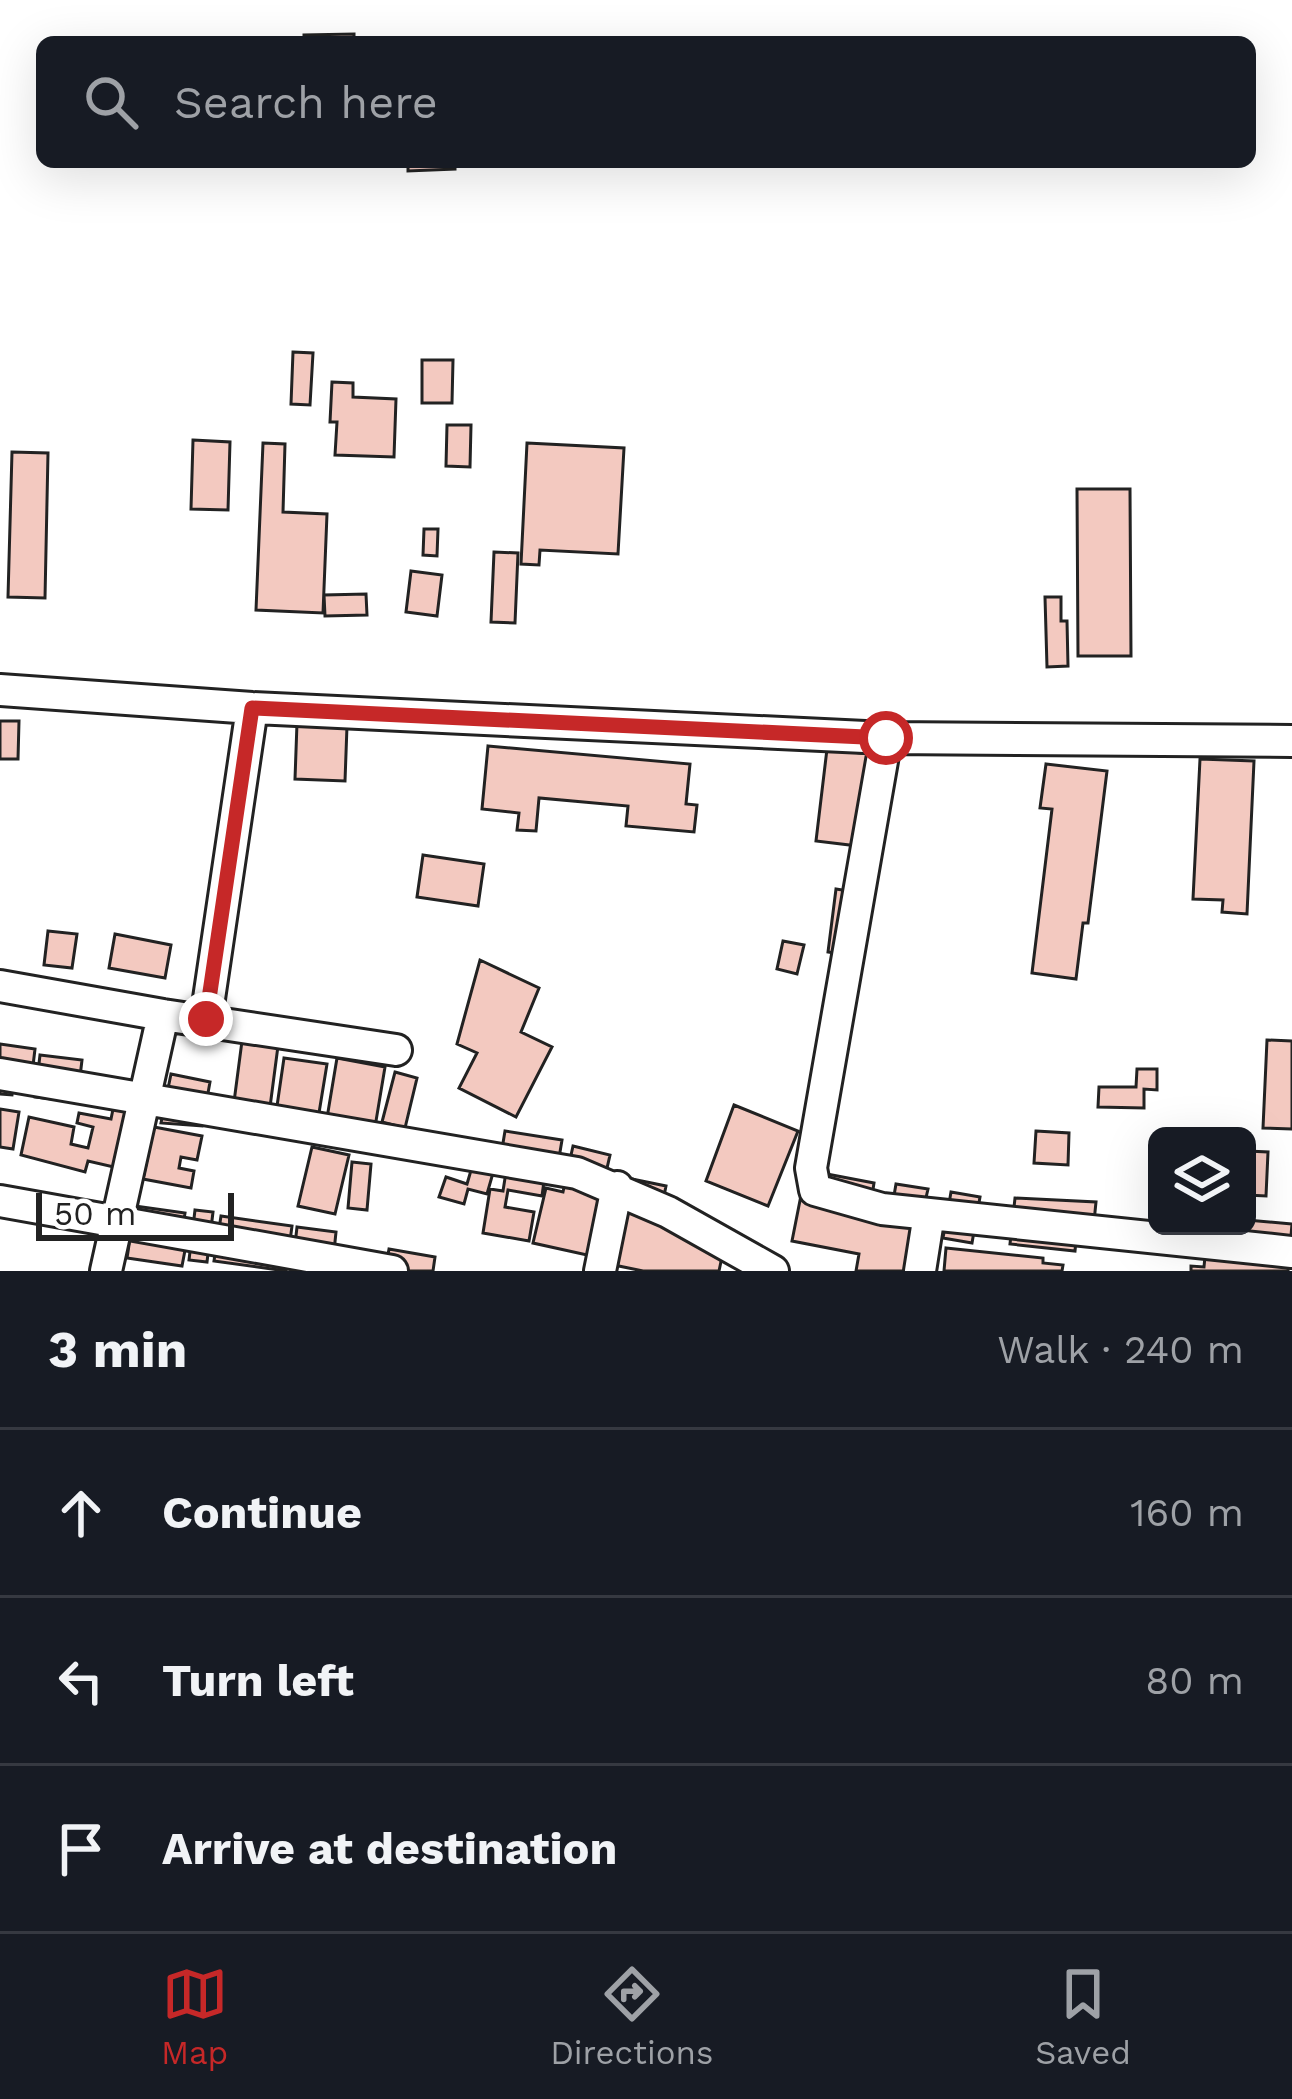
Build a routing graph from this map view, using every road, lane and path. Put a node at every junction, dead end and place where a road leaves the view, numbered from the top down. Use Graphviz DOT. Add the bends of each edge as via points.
graph roads {
  1 [pos="0,691"];
  2 [pos="252,708"];
  3 [pos="886,738"];
  4 [pos="1292,741"];
  5 [pos="0,986"];
  6 [pos="164,1016"];
  7 [pos="206,1019"];
  8 [pos="396,1050"];
  9 [pos="0,1074"];
  10 [pos="144,1100"];
  11 [pos="616,1187"];
  12 [pos="0,1201"];
  13 [pos="928,1214"];
  14 [pos="117,1222"];
  15 [pos="1292,1252"];
  16 [pos="106,1271"];
  17 [pos="392,1271"];
  18 [pos="600,1271"];
  19 [pos="773,1271"];
  20 [pos="920,1271"];
  1 -- 2 [label="street"];
  2 -- 3 [label="street"];
  2 -- 7 [label="street"];
  3 -- 4 [label="street"];
  3 -- 13 [label="street" via="811,1178 815,1190 834,1198"];
  5 -- 6 [label="street"];
  6 -- 7 [label="street"];
  6 -- 10 [label="street"];
  7 -- 8 [label="street"];
  9 -- 10 [label="street"];
  10 -- 11 [label="street"];
  10 -- 14 [label="street"];
  11 -- 18 [label="street"];
  11 -- 19 [label="street"];
  12 -- 14 [label="street"];
  13 -- 15 [label="street"];
  13 -- 20 [label="street"];
  14 -- 16 [label="street"];
  14 -- 17 [label="street"];
}
